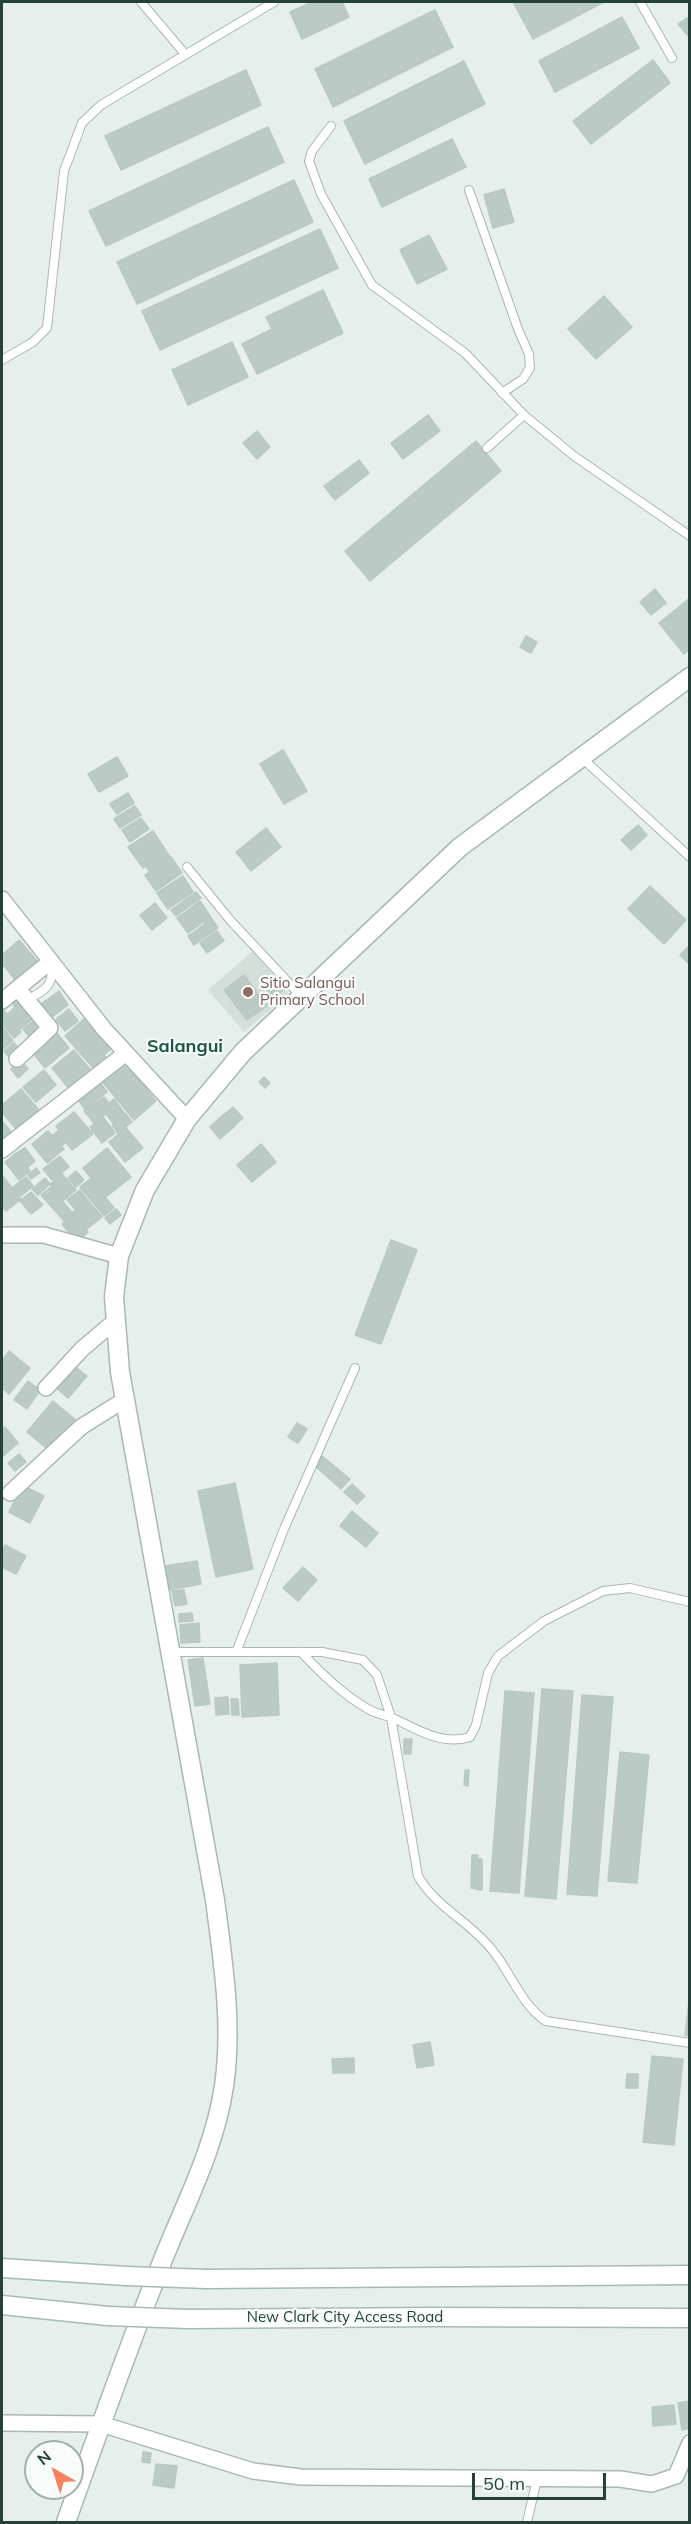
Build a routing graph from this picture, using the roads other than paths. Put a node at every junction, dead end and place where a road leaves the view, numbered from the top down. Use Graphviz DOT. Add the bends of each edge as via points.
graph roads {
  1 [pos="141,2"];
  2 [pos="274,2"];
  3 [pos="640,2"];
  4 [pos="185,54"];
  5 [pos="672,58"];
  6 [pos="331,126"];
  7 [pos="470,190"];
  8 [pos="2,360"];
  9 [pos="502,393"];
  10 [pos="524,416"];
  11 [pos="487,448"];
  12 [pos="690,536"];
  13 [pos="690,677"];
  14 [pos="580,756"];
  15 [pos="690,857"];
  16 [pos="187,867"];
  17 [pos="2,899"];
  18 [pos="50,962"];
  19 [pos="23,994"];
  20 [pos="302,998"];
  21 [pos="2,1001"];
  22 [pos="126,1053"];
  23 [pos="17,1059"];
  24 [pos="187,1119"];
  25 [pos="2,1150"];
  26 [pos="2,1235"];
  27 [pos="119,1256"];
  28 [pos="115,1321"];
  29 [pos="355,1368"];
  30 [pos="46,1388"];
  31 [pos="124,1400"];
  32 [pos="10,1493"];
  33 [pos="690,1602"];
  34 [pos="237,1650"];
  35 [pos="171,1652"];
  36 [pos="301,1652"];
  37 [pos="391,1717"];
  38 [pos="690,2043"];
  39 [pos="2,2268"];
  40 [pos="690,2275"];
  41 [pos="2,2305"];
  42 [pos="690,2318"];
  43 [pos="2,2423"];
  44 [pos="101,2424"];
  45 [pos="690,2443"];
  46 [pos="537,2479"];
  47 [pos="66,2523"];
  48 [pos="527,2523"];
  1 -- 4 [label="lane"];
  2 -- 4 [label="lane"];
  3 -- 5 [label="lane"];
  4 -- 8 [label="lane" via="101,105 82,123 64,171 47,328 33,342"];
  6 -- 9 [label="lane" via="309,161 321,194 372,285 465,353"];
  7 -- 9 [label="lane" via="529,354 530,368 523,379"];
  9 -- 10 [label="lane"];
  10 -- 11 [label="lane"];
  10 -- 12 [label="lane" via="574,456"];
  13 -- 14 [label="street"];
  14 -- 15 [label="lane"];
  14 -- 20 [label="street" via="460,847"];
  16 -- 20 [label="lane"];
  17 -- 18 [label="street"];
  18 -- 19 [label="street"];
  18 -- 22 [label="street"];
  19 -- 21 [label="street"];
  19 -- 23 [label="street" via="50,1028"];
  20 -- 24 [label="street" via="243,1052"];
  22 -- 24 [label="street"];
  22 -- 25 [label="street"];
  24 -- 27 [label="street" via="145,1190"];
  26 -- 27 [label="street" via="44,1236"];
  27 -- 28 [label="street"];
  28 -- 30 [label="street"];
  28 -- 31 [label="street"];
  29 -- 34 [label="lane" via="284,1529"];
  31 -- 32 [label="street" via="81,1427"];
  31 -- 35 [label="street"];
  33 -- 37 [label="lane" via="630,1588 603,1591 544,1621 498,1656 488,1673 470,1737 459,1740 429,1736"];
  34 -- 35 [label="lane"];
  34 -- 36 [label="lane"];
  35 -- 44 [label="street" via="215,1900 227,2010 225,2079 201,2169"];
  36 -- 37 [label="lane" via="331,1683 370,1710"];
  36 -- 37 [label="lane" via="363,1660 377,1675"];
  37 -- 38 [label="lane" via="418,1876 428,1894 493,1951 535,2014 546,2021"];
  39 -- 40 [label="street, bridge" via="207,2279"];
  41 -- 42 [label="street, New Clark City Access Road, bridge" via="108,2316 188,2319"];
  43 -- 44 [label="street"];
  44 -- 46 [label="street" via="279,2476"];
  44 -- 47 [label="street"];
  45 -- 46 [label="street" via="676,2476 652,2484 621,2479"];
  46 -- 48 [label="lane"];
}
